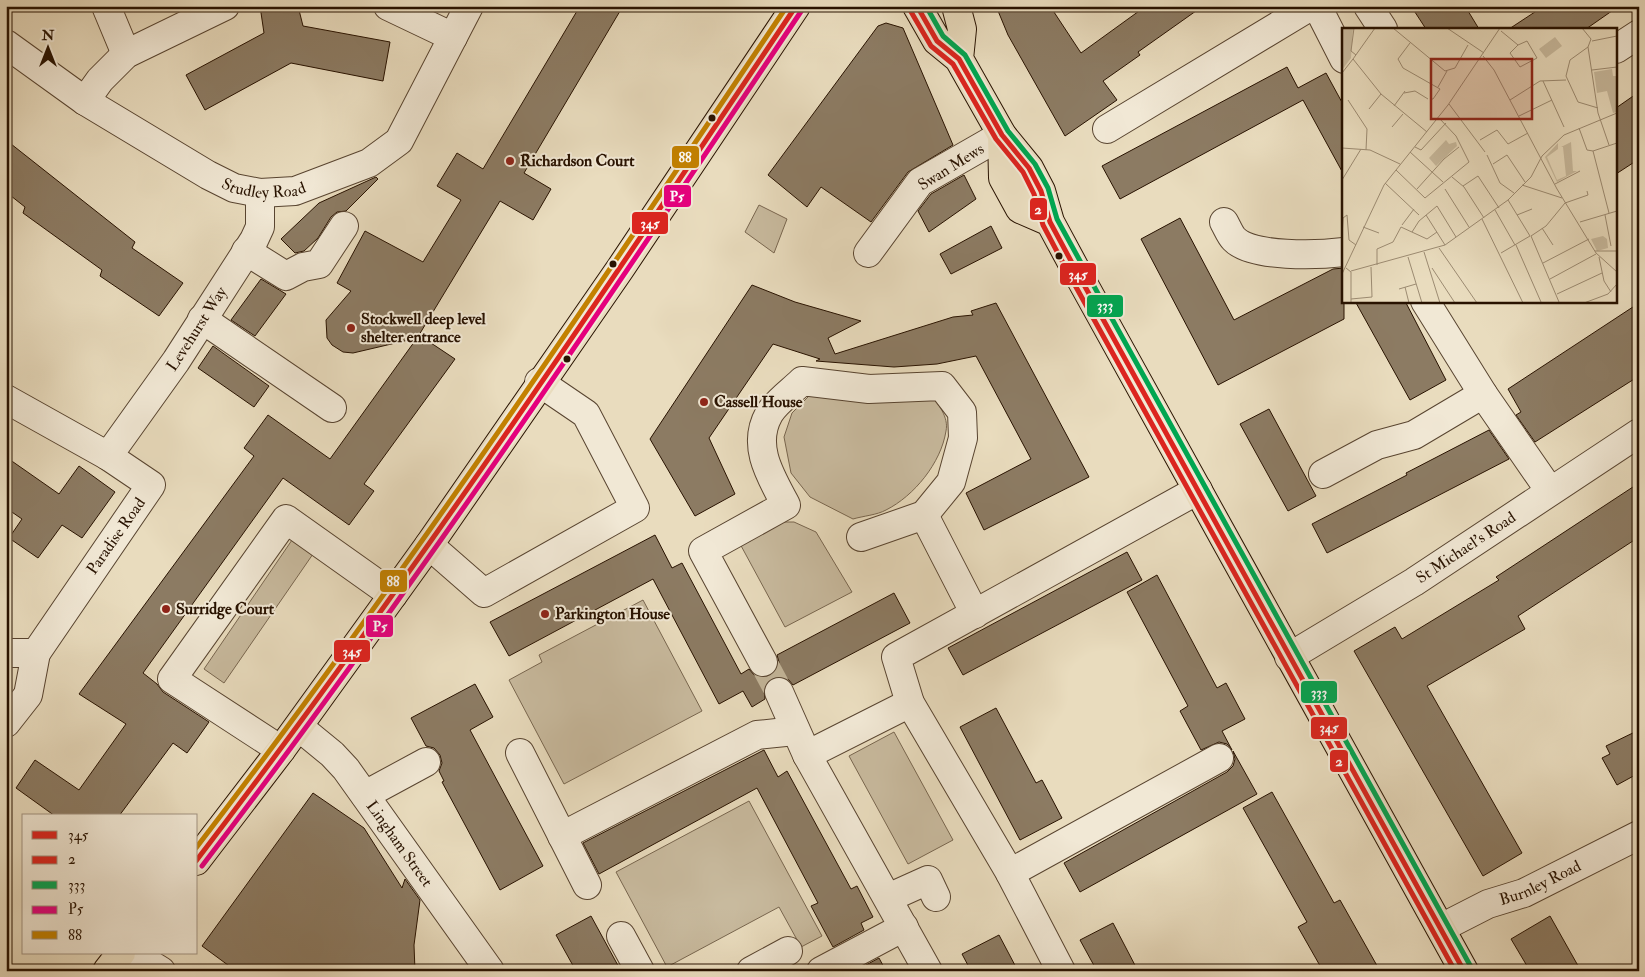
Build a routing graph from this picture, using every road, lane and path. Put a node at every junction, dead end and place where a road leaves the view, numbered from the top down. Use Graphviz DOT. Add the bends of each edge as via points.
graph roads {
  1 [pos="106,6"];
  2 [pos="225,6"];
  3 [pos="388,6"];
  4 [pos="469,6"];
  5 [pos="796,6"];
  6 [pos="917,6"];
  7 [pos="956,6"];
  8 [pos="1311,6"];
  9 [pos="1317,6"];
  10 [pos="1368,6"];
  11 [pos="191,14"];
  12 [pos="1382,28"];
  13 [pos="1639,34"];
  14 [pos="453,37"];
  15 [pos="6,44"];
  16 [pos="1618,48"];
  17 [pos="126,54"];
  18 [pos="1342,55"];
  19 [pos="959,59"];
  20 [pos="85,101"];
  21 [pos="1108,129"];
  22 [pos="1002,135"];
  23 [pos="260,193"];
  24 [pos="1224,222"];
  25 [pos="344,226"];
  26 [pos="246,251"];
  27 [pos="868,252"];
  28 [pos="1342,252"];
  29 [pos="1426,302"];
  30 [pos="202,319"];
  31 [pos="540,382"];
  32 [pos="1483,394"];
  33 [pos="6,398"];
  34 [pos="332,408"];
  35 [pos="1639,433"];
  36 [pos="108,456"];
  37 [pos="1323,474"];
  38 [pos="1198,490"];
  39 [pos="1550,491"];
  40 [pos="924,515"];
  41 [pos="861,537"];
  42 [pos="429,545"];
  43 [pos="393,595"];
  44 [pos="975,614"];
  45 [pos="6,653"];
  46 [pos="36,653"];
  47 [pos="1289,657"];
  48 [pos="763,662"];
  49 [pos="779,692"];
  50 [pos="910,702"];
  51 [pos="6,723"];
  52 [pos="299,726"];
  53 [pos="795,731"];
  54 [pos="282,750"];
  55 [pos="520,754"];
  56 [pos="807,755"];
  57 [pos="1219,758"];
  58 [pos="426,762"];
  59 [pos="365,795"];
  60 [pos="1639,835"];
  61 [pos="562,836"];
  62 [pos="198,857"];
  63 [pos="1010,873"];
  64 [pos="588,885"];
  65 [pos="936,897"];
  66 [pos="888,898"];
  67 [pos="904,927"];
  68 [pos="1441,928"];
  69 [pos="622,936"];
  70 [pos="788,951"];
  71 [pos="120,954"];
  72 [pos="134,954"];
  73 [pos="107,971"];
  74 [pos="161,971"];
  75 [pos="490,971"];
  76 [pos="640,971"];
  77 [pos="750,971"];
  78 [pos="821,971"];
  79 [pos="928,971"];
  80 [pos="1061,971"];
  81 [pos="1464,971"];
  1 -- 17 [label="street"];
  2 -- 11 [label="street"];
  3 -- 14 [label="street"];
  4 -- 14 [label="street, Studley Road"];
  5 -- 31 [label="highway"];
  6 -- 19 [label="highway" via="936,41"];
  7 -- 19 [label="highway" via="962,29"];
  8 -- 21 [label="street"];
  9 -- 18 [label="street"];
  10 -- 12 [label="street"];
  11 -- 17 [label="street"];
  13 -- 16 [label="street"];
  14 -- 23 [label="street, Studley Road" via="399,141 369,163 332,179 295,191"];
  15 -- 20 [label="street, Studley Road"];
  17 -- 20 [label="street" via="100,80"];
  19 -- 22 [label="highway"];
  20 -- 23 [label="street, Studley Road" via="208,175 234,188"];
  22 -- 27 [label="street, Swan Mews" via="920,182"];
  22 -- 38 [label="highway" via="1003,178 1020,209 1050,222"];
  23 -- 26 [label="street, Levehurst Way" via="260,226"];
  24 -- 28 [label="street" via="1234,240 1253,249 1300,254"];
  25 -- 26 [label="street" via="319,264 303,267 286,276"];
  26 -- 30 [label="street, Levehurst Way"];
  29 -- 32 [label="street"];
  30 -- 34 [label="street"];
  30 -- 36 [label="street, Levehurst Way"];
  31 -- 42 [label="highway"];
  31 -- 42 [label="street" via="586,414 635,508 484,593"];
  32 -- 37 [label="street" via="1414,435 1377,445"];
  32 -- 39 [label="street"];
  33 -- 36 [label="street, Paradise Road"];
  35 -- 39 [label="street, St Michael's Road"];
  36 -- 46 [label="street, Paradise Road" via="151,485"];
  38 -- 44 [label="street"];
  38 -- 47 [label="highway"];
  39 -- 47 [label="street, St Michael's Road" via="1414,582"];
  40 -- 41 [label="street"];
  40 -- 44 [label="street"];
  40 -- 48 [label="street" via="951,482 963,438 962,412 942,386 869,389 802,381 770,414 761,440 766,466 786,505 703,551"];
  42 -- 43 [label="highway"];
  43 -- 52 [label="highway"];
  43 -- 54 [label="street" via="286,519 280,527 172,679"];
  44 -- 50 [label="street" via="896,657"];
  45 -- 46 [label="street"];
  46 -- 51 [label="street" via="28,694"];
  47 -- 68 [label="highway"];
  49 -- 53 [label="street"];
  50 -- 56 [label="street"];
  50 -- 63 [label="street"];
  52 -- 54 [label="highway"];
  52 -- 59 [label="street, Lingham Street" via="332,754"];
  53 -- 56 [label="street"];
  53 -- 61 [label="street" via="757,735"];
  54 -- 62 [label="highway"];
  55 -- 61 [label="street"];
  56 -- 66 [label="street"];
  57 -- 63 [label="street"];
  58 -- 59 [label="street"];
  59 -- 75 [label="street, Lingham Street"];
  60 -- 68 [label="street, Burnley Road" via="1524,893 1488,904"];
  61 -- 64 [label="street"];
  63 -- 80 [label="street"];
  65 -- 66 [label="street" via="928,880"];
  66 -- 67 [label="street"];
  67 -- 78 [label="street"];
  67 -- 79 [label="street"];
  68 -- 81 [label="highway"];
  69 -- 76 [label="street"];
  70 -- 77 [label="street"];
  71 -- 73 [label="highway"];
  72 -- 74 [label="street"];
}
